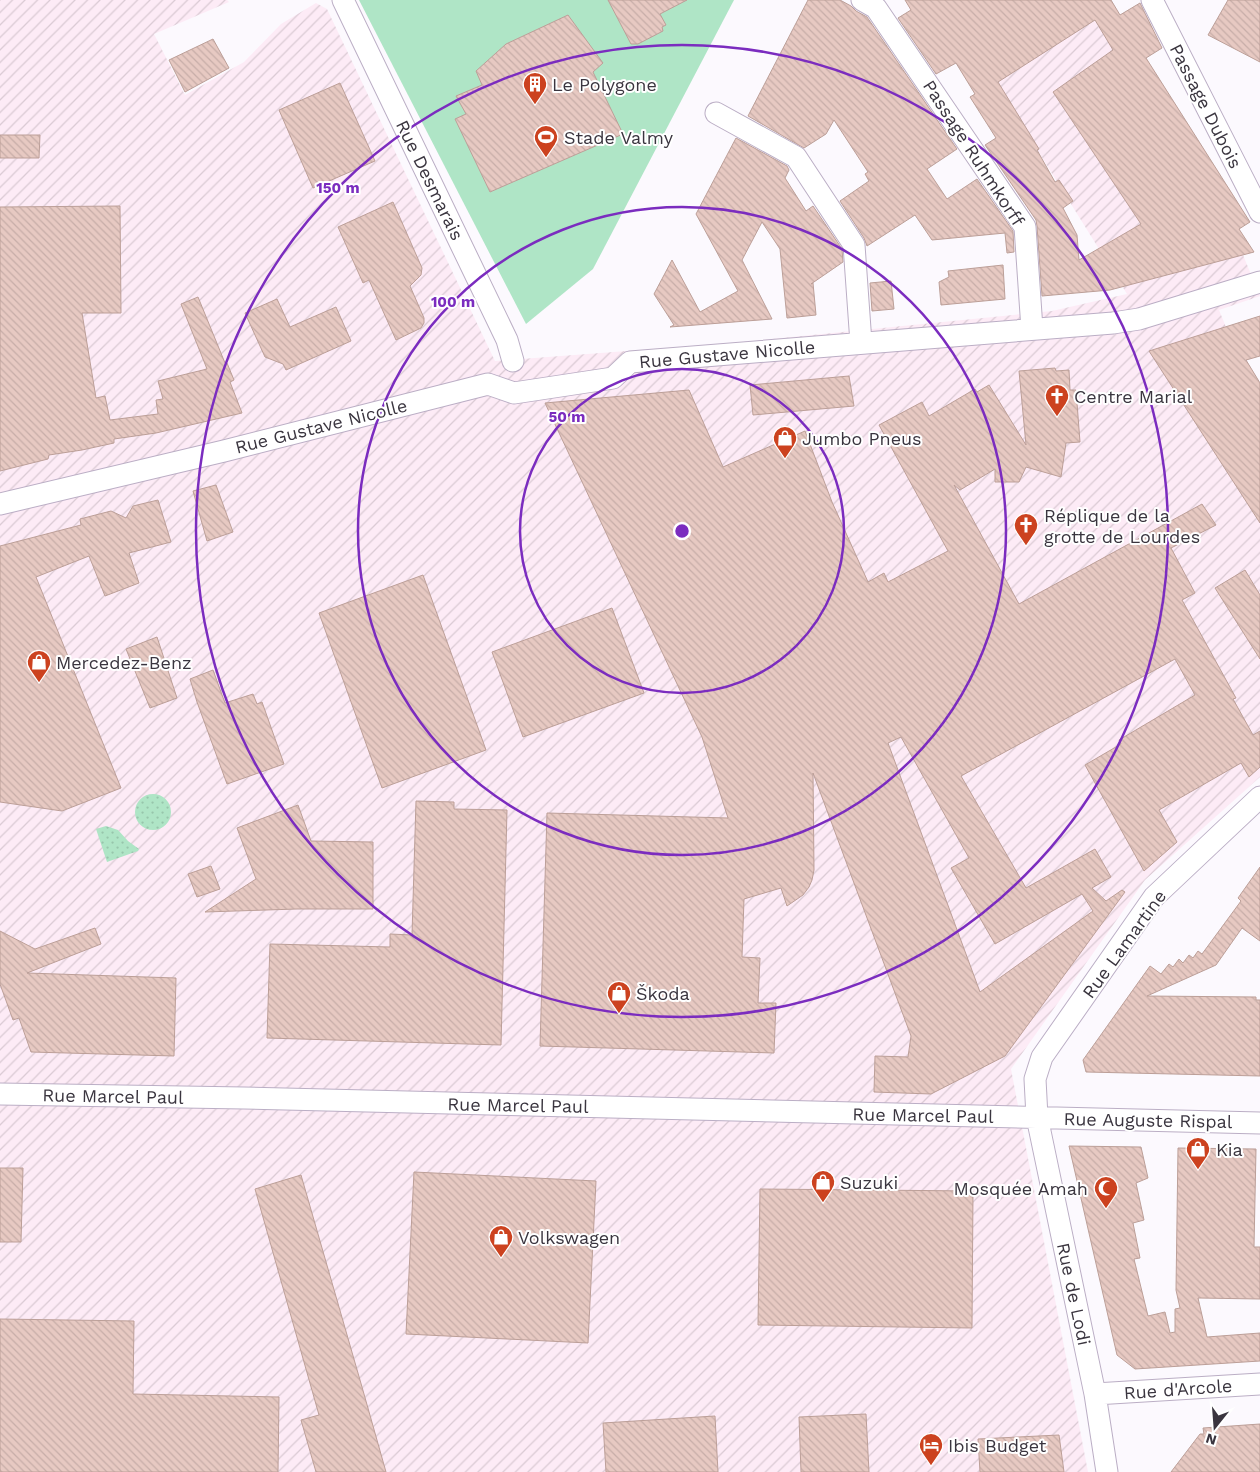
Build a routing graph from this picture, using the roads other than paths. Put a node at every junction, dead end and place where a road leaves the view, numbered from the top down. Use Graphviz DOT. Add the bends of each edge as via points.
graph roads {
  1 [pos="343,0"];
  2 [pos="862,0"];
  3 [pos="1152,0"];
  4 [pos="716,113"];
  5 [pos="1260,212"];
  6 [pos="1260,282"];
  7 [pos="1032,329"];
  8 [pos="861,343"];
  9 [pos="513,361"];
  10 [pos="0,504"];
  11 [pos="1260,797"];
  12 [pos="0,1094"];
  13 [pos="1037,1117"];
  14 [pos="1260,1123"];
  15 [pos="1260,1384"];
  16 [pos="1095,1394"];
  17 [pos="1107,1472"];
  1 -- 9 [label="street, Rue Desmarais" via="507,340"];
  2 -- 7 [label="street, Passage Ruhmkorff" via="876,8 1025,227"];
  3 -- 5 [label="street, Passage Dubois"];
  4 -- 8 [label="street" via="796,157 854,245"];
  6 -- 7 [label="street, Rue Gustave Nicolle" via="1139,319"];
  7 -- 8 [label="street, Rue Gustave Nicolle"];
  8 -- 10 [label="street, Rue Gustave Nicolle" via="630,362 614,378 514,392 480,386"];
  11 -- 13 [label="street, Rue Lamartine" via="1154,897 1042,1057 1035,1079"];
  12 -- 13 [label="street, Rue Marcel Paul"];
  13 -- 14 [label="street, Rue Auguste Rispal"];
  13 -- 16 [label="street, Rue de Lodi"];
  15 -- 16 [label="street, Rue d'Arcole"];
  16 -- 17 [label="street, Rue de Lodi"];
}
